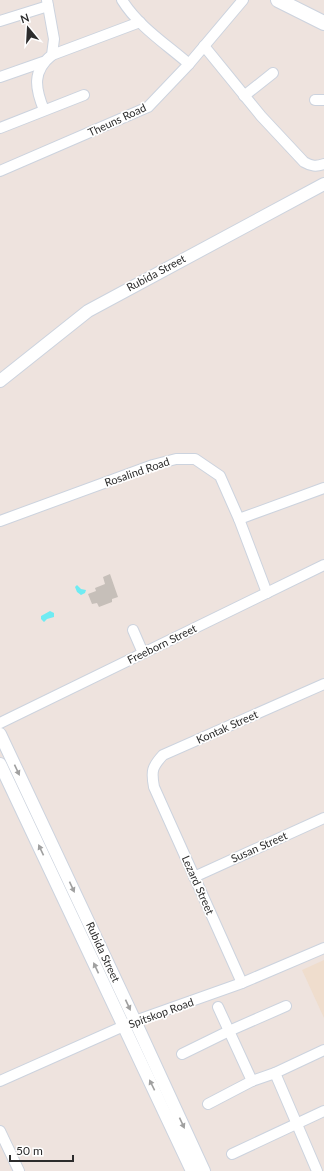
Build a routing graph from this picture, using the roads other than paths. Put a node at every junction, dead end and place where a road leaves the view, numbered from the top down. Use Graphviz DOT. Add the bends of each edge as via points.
graph roads {
  1 [pos="122,0"];
  2 [pos="243,0"];
  3 [pos="278,0"];
  4 [pos="47,3"];
  5 [pos="0,20"];
  6 [pos="140,22"];
  7 [pos="324,23"];
  8 [pos="204,46"];
  9 [pos="52,55"];
  10 [pos="43,62"];
  11 [pos="189,64"];
  12 [pos="273,73"];
  13 [pos="0,77"];
  14 [pos="84,95"];
  15 [pos="244,96"];
  16 [pos="44,110"];
  17 [pos="0,128"];
  18 [pos="324,164"];
  19 [pos="0,171"];
  20 [pos="324,184"];
  21 [pos="0,381"];
  22 [pos="324,488"];
  23 [pos="239,519"];
  24 [pos="0,521"];
  25 [pos="324,564"];
  26 [pos="267,593"];
  27 [pos="133,630"];
  28 [pos="143,653"];
  29 [pos="324,684"];
  30 [pos="0,723"];
  31 [pos="0,734"];
  32 [pos="0,764"];
  33 [pos="154,787"];
  34 [pos="324,818"];
  35 [pos="194,877"];
  36 [pos="324,948"];
  37 [pos="242,983"];
  38 [pos="286,1006"];
  39 [pos="218,1007"];
  40 [pos="135,1021"];
  41 [pos="124,1026"];
  42 [pos="229,1030"];
  43 [pos="324,1050"];
  44 [pos="182,1054"];
  45 [pos="275,1073"];
  46 [pos="0,1081"];
  47 [pos="252,1081"];
  48 [pos="208,1104"];
  49 [pos="324,1111"];
  50 [pos="296,1124"];
  51 [pos="0,1131"];
  52 [pos="232,1154"];
  53 [pos="19,1171"];
  54 [pos="192,1171"];
  55 [pos="204,1171"];
  56 [pos="317,1171"];
  1 -- 6 [label="street"];
  2 -- 8 [label="street, Theuns Road"];
  3 -- 7 [label="main road"];
  4 -- 5 [label="street"];
  4 -- 9 [label="street" via="54,39"];
  6 -- 9 [label="street"];
  6 -- 11 [label="street"];
  8 -- 11 [label="street, Theuns Road"];
  8 -- 15 [label="street"];
  9 -- 10 [label="street"];
  10 -- 13 [label="street"];
  10 -- 16 [label="street" via="37,77 39,99"];
  11 -- 19 [label="street, Theuns Road" via="144,109"];
  12 -- 15 [label="street"];
  14 -- 16 [label="street"];
  15 -- 18 [label="street" via="304,162 311,166"];
  16 -- 17 [label="street"];
  20 -- 21 [label="street, Rubida Street" via="88,311"];
  22 -- 23 [label="street"];
  23 -- 24 [label="street, Rosalind Road" via="220,476 195,459 176,459"];
  23 -- 26 [label="street, Rosalind Road"];
  25 -- 26 [label="street, Freeborn Street"];
  26 -- 28 [label="street, Freeborn Street"];
  27 -- 28 [label="street"];
  28 -- 30 [label="street, Freeborn Street"];
  29 -- 33 [label="street, Kontak Street" via="163,754 152,771"];
  31 -- 40 [label="street, Rubida Street, one-way"];
  41 -- 32 [label="street, Rubida Street, one-way"];
  33 -- 35 [label="street, Lezard Street"];
  34 -- 35 [label="street, Susan Street"];
  35 -- 37 [label="street, Lezard Street"];
  36 -- 37 [label="street, Spitskop Road"];
  37 -- 40 [label="street, Spitskop Road"];
  38 -- 42 [label="street"];
  39 -- 42 [label="street"];
  40 -- 41 [label="street, Spitskop Road"];
  40 -- 55 [label="street, Rubida Street, one-way"];
  41 -- 46 [label="street, Spitskop Road"];
  54 -- 41 [label="street, Rubida Street, one-way"];
  42 -- 44 [label="street"];
  42 -- 47 [label="street"];
  43 -- 45 [label="street"];
  45 -- 47 [label="street"];
  45 -- 50 [label="street"];
  47 -- 48 [label="street"];
  49 -- 50 [label="street"];
  50 -- 52 [label="street"];
  50 -- 56 [label="street"];
  51 -- 53 [label="street"];
}
